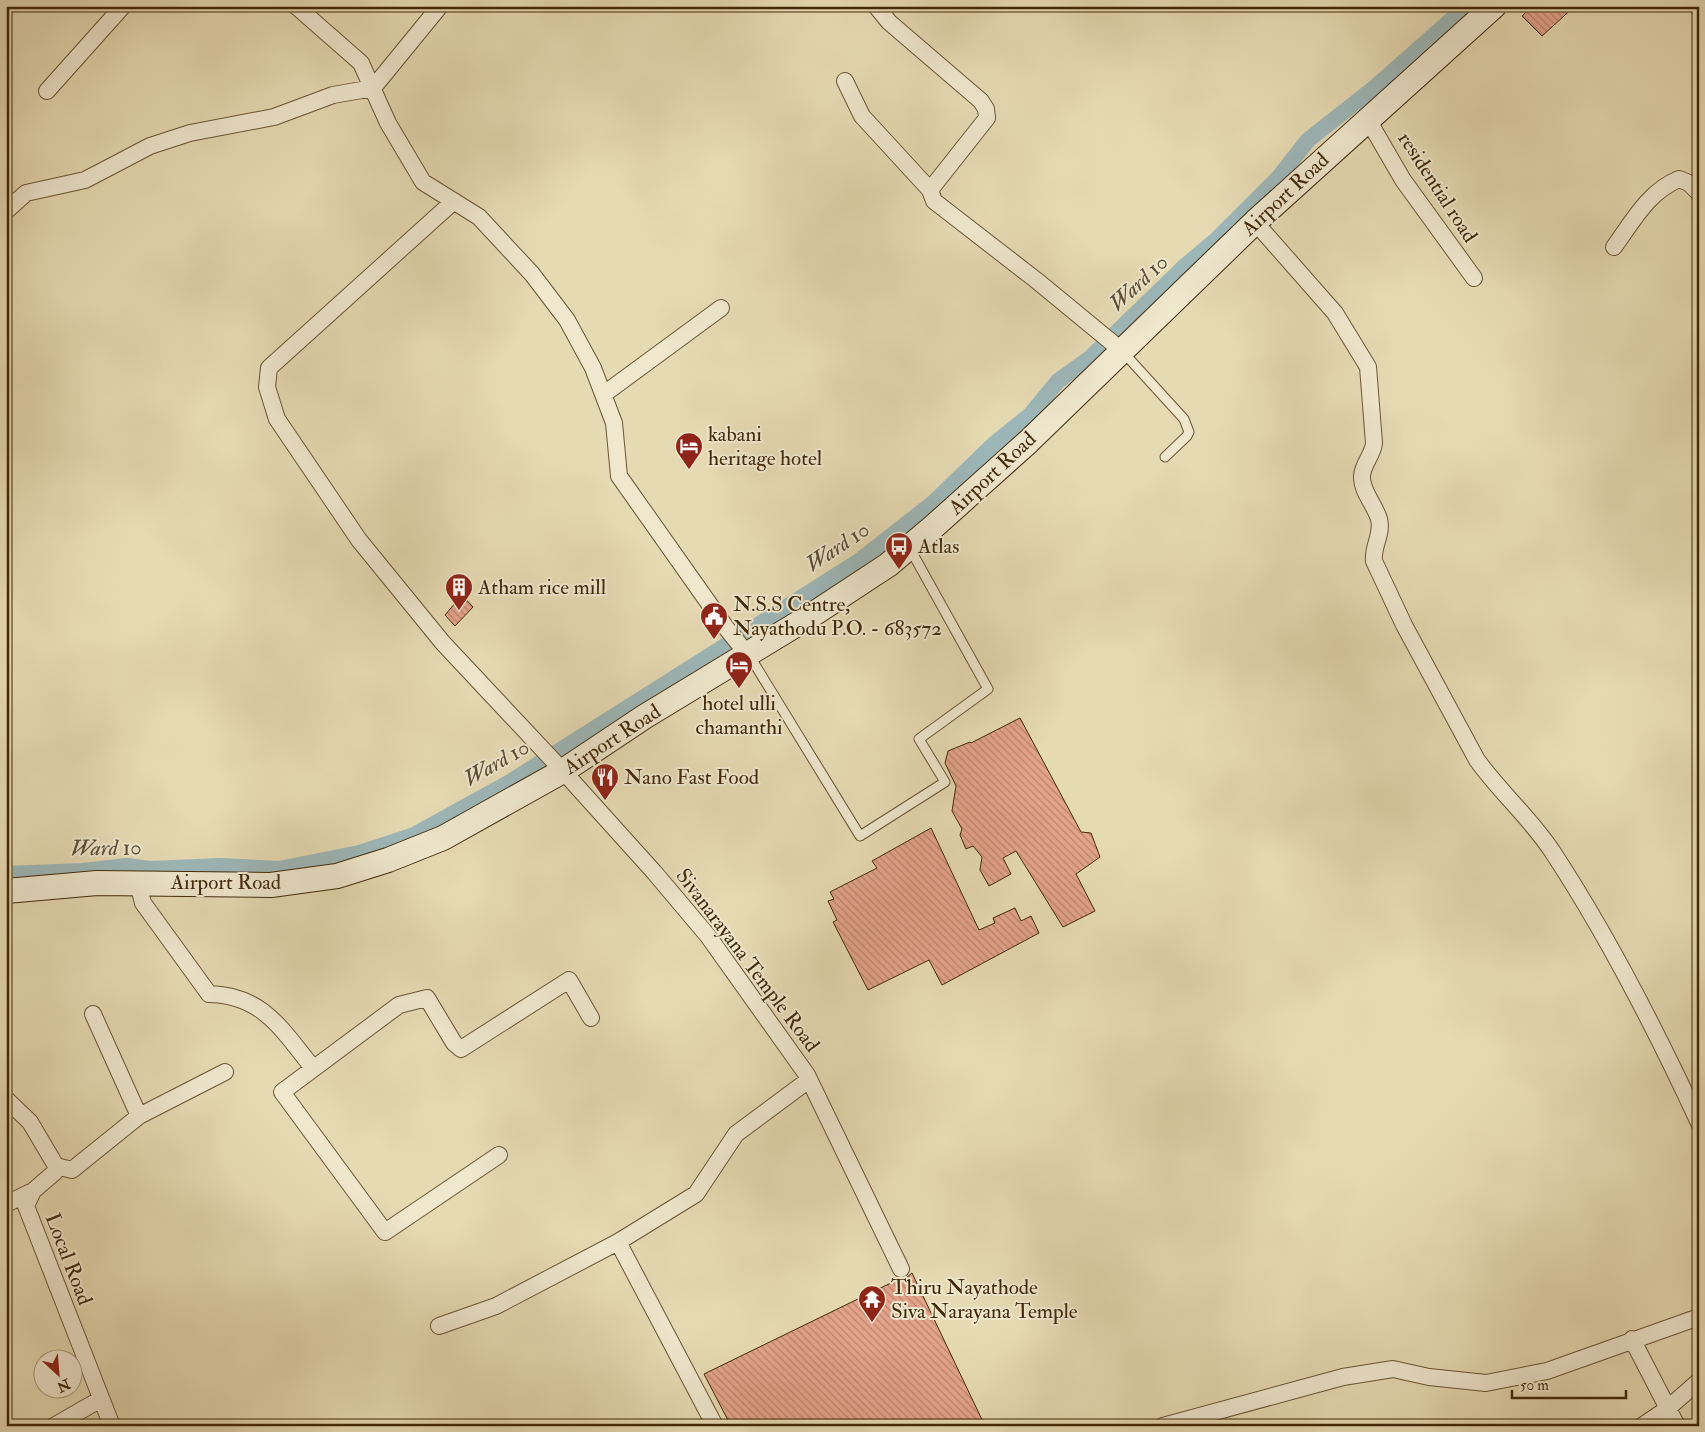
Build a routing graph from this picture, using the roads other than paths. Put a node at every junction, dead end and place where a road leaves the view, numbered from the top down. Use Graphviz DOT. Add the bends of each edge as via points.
graph roads {
  1 [pos="123,6"];
  2 [pos="296,6"];
  3 [pos="440,6"];
  4 [pos="876,6"];
  5 [pos="1494,6"];
  6 [pos="845,81"];
  7 [pos="373,88"];
  8 [pos="47,91"];
  9 [pos="1367,118"];
  10 [pos="930,190"];
  11 [pos="1699,193"];
  12 [pos="454,201"];
  13 [pos="6,211"];
  14 [pos="1255,222"];
  15 [pos="1614,247"];
  16 [pos="1474,278"];
  17 [pos="721,308"];
  18 [pos="1112,343"];
  19 [pos="604,394"];
  20 [pos="1165,458"];
  21 [pos="909,547"];
  22 [pos="747,653"];
  23 [pos="559,768"];
  24 [pos="138,883"];
  25 [pos="6,891"];
  26 [pos="93,1014"];
  27 [pos="591,1018"];
  28 [pos="313,1068"];
  29 [pos="225,1072"];
  30 [pos="808,1075"];
  31 [pos="6,1099"];
  32 [pos="139,1116"];
  33 [pos="1699,1123"];
  34 [pos="499,1155"];
  35 [pos="56,1166"];
  36 [pos="33,1191"];
  37 [pos="6,1204"];
  38 [pos="618,1242"];
  39 [pos="901,1269"];
  40 [pos="1699,1317"];
  41 [pos="439,1326"];
  42 [pos="1632,1339"];
  43 [pos="1699,1381"];
  44 [pos="101,1399"];
  45 [pos="1667,1409"];
  46 [pos="1173,1424"];
  47 [pos="54,1426"];
  48 [pos="112,1426"];
  49 [pos="714,1426"];
  50 [pos="1642,1426"];
  51 [pos="1677,1426"];
  1 -- 8 [label="street"];
  2 -- 7 [label="street" via="361,63"];
  3 -- 7 [label="street"];
  4 -- 10 [label="street" via="889,22 982,102 986,109 987,118"];
  5 -- 9 [label="main road, Airport Road"];
  6 -- 10 [label="street" via="862,116"];
  7 -- 12 [label="street" via="388,123 423,182"];
  7 -- 13 [label="street" via="333,95 274,117 150,146 85,180 26,194"];
  9 -- 14 [label="main road, Airport Road"];
  9 -- 16 [label="street, residential road" via="1403,180"];
  10 -- 18 [label="street" via="934,201"];
  11 -- 15 [label="street" via="1679,179 1668,184 1653,194"];
  12 -- 19 [label="street" via="479,217 532,274 568,320"];
  12 -- 23 [label="street, Sivanarayana Temple Road" via="269,368 267,387 277,419 359,540 443,643"];
  14 -- 18 [label="main road, Airport Road"];
  14 -- 33 [label="street" via="1335,313 1368,367 1374,451 1363,469 1362,483 1379,520 1374,562 1404,625 1477,760 1541,836 1603,936"];
  17 -- 19 [label="street"];
  18 -- 20 [label="lane" via="1188,427 1187,436"];
  18 -- 21 [label="main road, Airport Road" via="1028,442"];
  19 -- 22 [label="street" via="614,424 619,476"];
  21 -- 22 [label="main road, Airport Road" via="873,575"];
  21 -- 22 [label="lane" via="988,689 919,739 945,782 860,836"];
  22 -- 23 [label="main road, Airport Road"];
  23 -- 24 [label="main road, Airport Road" via="443,838 337,876 271,885"];
  23 -- 30 [label="street, Sivanarayana Temple Road" via="708,936"];
  24 -- 25 [label="main road, Airport Road"];
  24 -- 28 [label="street" via="143,903 210,994 231,994 268,1014"];
  26 -- 32 [label="street"];
  27 -- 28 [label="street" via="569,980 461,1049 427,998 399,1005"];
  28 -- 34 [label="street" via="282,1092 384,1232"];
  29 -- 32 [label="street"];
  30 -- 38 [label="street, Sivanarayana Temple Road" via="806,1082 736,1134 696,1194"];
  30 -- 39 [label="street"];
  31 -- 35 [label="street" via="30,1122"];
  32 -- 35 [label="street" via="72,1170"];
  35 -- 36 [label="street, Local Road" via="55,1172"];
  36 -- 37 [label="street"];
  36 -- 44 [label="street, Local Road" via="26,1206"];
  38 -- 41 [label="street, Sivanarayana Temple Road" via="496,1306"];
  38 -- 49 [label="street"];
  40 -- 42 [label="street"];
  42 -- 45 [label="street"];
  42 -- 46 [label="street" via="1547,1371 1486,1383 1429,1377 1393,1369 1343,1377"];
  43 -- 45 [label="street"];
  44 -- 47 [label="street"];
  44 -- 48 [label="street, Local Road"];
  45 -- 50 [label="street"];
  45 -- 51 [label="street"];
}
